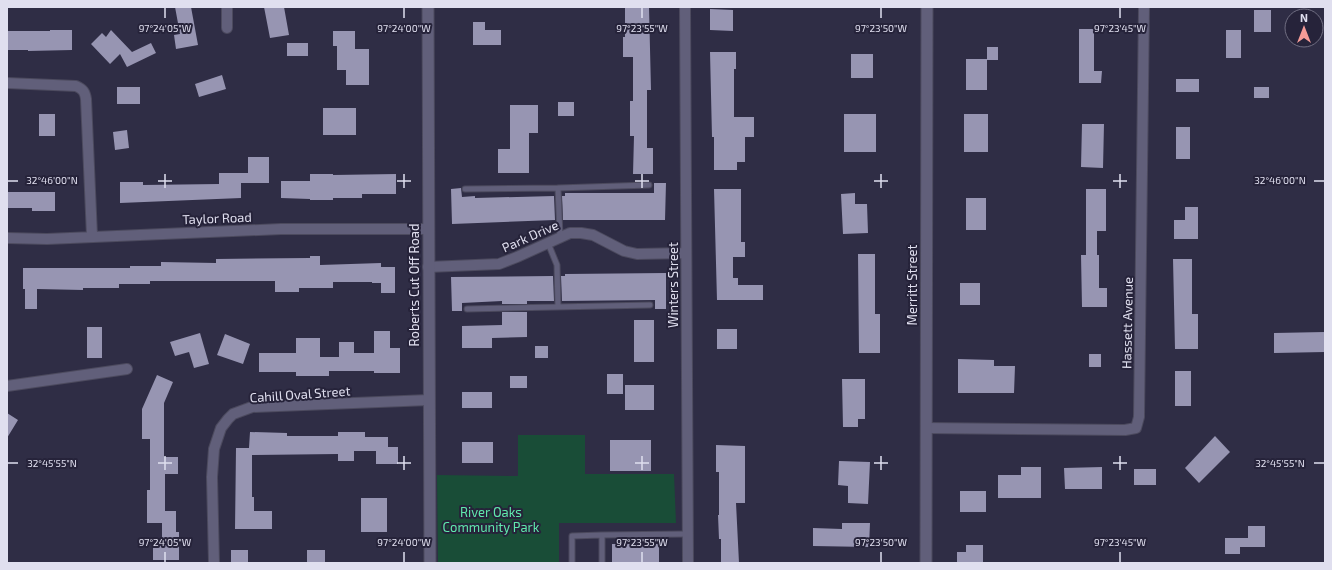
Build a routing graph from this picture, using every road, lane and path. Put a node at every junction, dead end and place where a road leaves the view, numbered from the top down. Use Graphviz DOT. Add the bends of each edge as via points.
graph roads {
  1 [pos="227,7"];
  2 [pos="428,7"];
  3 [pos="685,7"];
  4 [pos="927,7"];
  5 [pos="1144,7"];
  6 [pos="227,28"];
  7 [pos="7,83"];
  8 [pos="649,185"];
  9 [pos="558,188"];
  10 [pos="464,189"];
  11 [pos="428,229"];
  12 [pos="92,236"];
  13 [pos="560,237"];
  14 [pos="7,238"];
  15 [pos="548,243"];
  16 [pos="686,253"];
  17 [pos="428,267"];
  18 [pos="650,306"];
  19 [pos="558,307"];
  20 [pos="467,308"];
  21 [pos="127,368"];
  22 [pos="7,386"];
  23 [pos="429,400"];
  24 [pos="926,428"];
  25 [pos="687,534"];
  26 [pos="602,535"];
  27 [pos="214,563"];
  28 [pos="430,563"];
  29 [pos="572,563"];
  30 [pos="602,563"];
  31 [pos="688,563"];
  32 [pos="926,563"];
  1 -- 6 [label="street"];
  2 -- 11 [label="street, Roberts Cut Off Road"];
  3 -- 16 [label="street, Winters Street"];
  4 -- 24 [label="street, Merritt Street"];
  5 -- 24 [label="street, Hassett Avenue" via="1139,417 1136,428"];
  7 -- 12 [label="street" via="76,86 85,92"];
  8 -- 9 [label="lane"];
  9 -- 10 [label="lane"];
  9 -- 13 [label="lane"];
  11 -- 12 [label="street, Taylor Road" via="281,229"];
  11 -- 17 [label="street, Roberts Cut Off Road"];
  12 -- 14 [label="street, Taylor Road"];
  13 -- 15 [label="street, Park Drive"];
  13 -- 16 [label="street, Park Drive" via="570,233 593,235 624,251 637,254"];
  15 -- 17 [label="street, Park Drive" via="499,264"];
  15 -- 19 [label="lane" via="556,265"];
  16 -- 25 [label="street, Winters Street"];
  17 -- 23 [label="street, Roberts Cut Off Road"];
  18 -- 19 [label="lane"];
  19 -- 20 [label="lane"];
  21 -- 22 [label="street"];
  23 -- 27 [label="street, Cahill Oval Street" via="252,407 233,414 222,428 214,449"];
  23 -- 28 [label="street, Roberts Cut Off Road"];
  24 -- 32 [label="street, Merritt Street"];
  25 -- 26 [label="lane"];
  25 -- 31 [label="street, Winters Street"];
  26 -- 29 [label="lane" via="572,536"];
  26 -- 30 [label="lane"];
}
